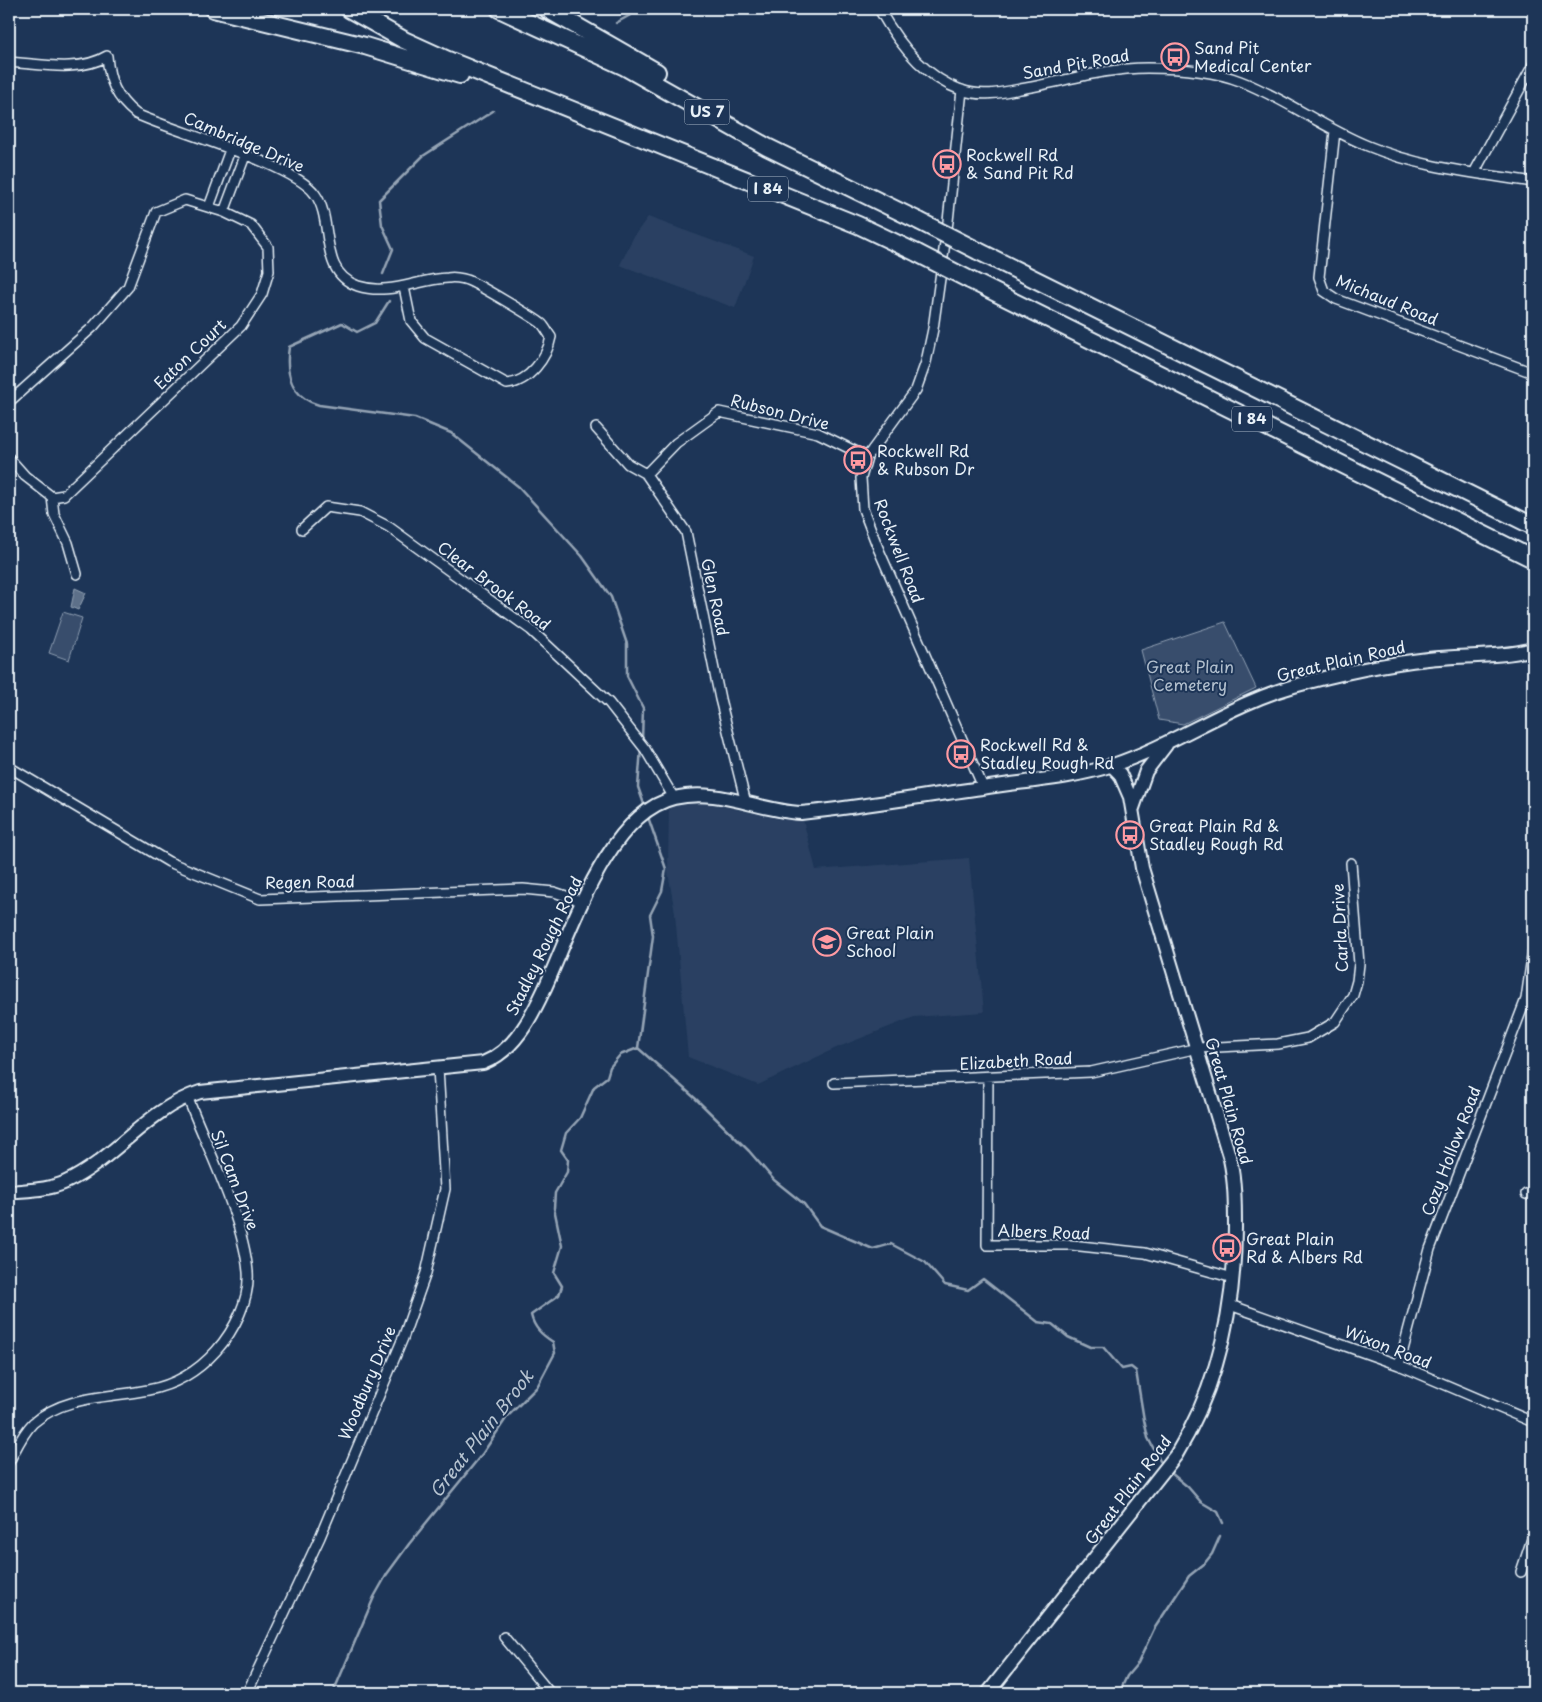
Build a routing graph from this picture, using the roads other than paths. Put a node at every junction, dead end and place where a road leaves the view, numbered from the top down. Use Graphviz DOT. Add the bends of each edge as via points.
graph roads {
  1 [pos="213,9"];
  2 [pos="348,9"];
  3 [pos="499,9"];
  4 [pos="547,9"];
  5 [pos="879,9"];
  6 [pos="9,62"];
  7 [pos="1533,65"];
  8 [pos="962,90"];
  9 [pos="616,129"];
  10 [pos="1335,131"];
  11 [pos="230,150"];
  12 [pos="245,156"];
  13 [pos="1474,173"];
  14 [pos="1533,182"];
  15 [pos="209,206"];
  16 [pos="224,212"];
  17 [pos="916,220"];
  18 [pos="404,287"];
  19 [pos="1533,373"];
  20 [pos="9,402"];
  21 [pos="596,428"];
  22 [pos="9,458"];
  23 [pos="867,458"];
  24 [pos="646,474"];
  25 [pos="52,497"];
  26 [pos="1533,526"];
  27 [pos="302,529"];
  28 [pos="1533,559"];
  29 [pos="77,574"];
  30 [pos="1533,649"];
  31 [pos="1168,744"];
  32 [pos="1111,765"];
  33 [pos="9,767"];
  34 [pos="983,787"];
  35 [pos="674,798"];
  36 [pos="746,803"];
  37 [pos="1133,811"];
  38 [pos="1351,863"];
  39 [pos="584,902"];
  40 [pos="1533,950"];
  41 [pos="1198,1048"];
  42 [pos="438,1068"];
  43 [pos="988,1078"];
  44 [pos="834,1083"];
  45 [pos="187,1096"];
  46 [pos="9,1192"];
  47 [pos="1234,1278"];
  48 [pos="1230,1305"];
  49 [pos="1399,1365"];
  50 [pos="1533,1422"];
  51 [pos="9,1462"];
  52 [pos="1533,1536"];
  53 [pos="1521,1572"];
  54 [pos="504,1638"];
  55 [pos="247,1693"];
  56 [pos="550,1693"];
  57 [pos="988,1693"];
  1 -- 9 [label="highway" via="395,54"];
  2 -- 9 [label="highway, I 84" via="433,54"];
  3 -- 17 [label="highway, US 7" via="610,59 767,147"];
  4 -- 17 [label="highway, I 84"];
  5 -- 8 [label="street, Sand Pit Road" via="900,42 916,59 942,80"];
  6 -- 11 [label="street, Cambridge Drive" via="80,65 107,56 112,84 126,106 136,114"];
  7 -- 13 [label="street"];
  8 -- 10 [label="street, Sand Pit Road" via="993,94 1107,72 1177,69 1239,80 1284,100"];
  8 -- 23 [label="street, Rockwell Road" via="936,311 926,362 916,390"];
  9 -- 28 [label="highway, I 84, bridge" via="858,225"];
  10 -- 13 [label="street, Sand Pit Road" via="1403,159 1439,169"];
  10 -- 19 [label="street, Michaud Road" via="1319,277 1324,291 1363,310"];
  11 -- 12 [label="street, Cambridge Drive"];
  11 -- 15 [label="street"];
  12 -- 16 [label="street"];
  12 -- 18 [label="street, Cambridge Drive" via="303,182 315,194 324,211 332,262 343,276 357,286 377,289"];
  13 -- 14 [label="street, Sand Pit Road"];
  15 -- 16 [label="street, Eaton Court"];
  15 -- 20 [label="street, Eaton Court" via="185,200 156,212 128,287 94,327"];
  16 -- 25 [label="street, Eaton Court" via="251,224 268,247 269,270 262,294 241,326 64,495"];
  17 -- 26 [label="highway, I 84, bridge"];
  18 -- 18 [label="street, Cambridge Drive" via="412,321 424,338 507,384 518,383 529,374 549,349 551,337 542,324 467,280 448,277"];
  21 -- 24 [label="street, Glen Road" via="628,464"];
  22 -- 25 [label="street" via="25,476"];
  23 -- 24 [label="street, Rubson Drive" via="818,433 719,412 676,442"];
  23 -- 34 [label="street, Rockwell Road" via="861,478 863,509"];
  24 -- 36 [label="street, Glen Road" via="686,532 720,698"];
  25 -- 29 [label="street" via="54,514 68,543"];
  27 -- 35 [label="street, Clear Brook Road" via="326,507 360,512 389,527 531,630 609,703 645,749"];
  30 -- 31 [label="main road, Great Plain Road" via="1498,655 1392,663 1293,686 1257,698"];
  31 -- 32 [label="main road, Great Plain Road"];
  31 -- 37 [label="main road, Great Plain Road" via="1146,771"];
  32 -- 34 [label="main road, Stadley Rough Road" via="1061,777"];
  32 -- 37 [label="main road, Great Plain Road" via="1120,774"];
  33 -- 39 [label="street, Regen Road" via="169,862 260,899 524,889 554,892"];
  34 -- 36 [label="main road, Stadley Rough Road" via="801,813"];
  35 -- 36 [label="main road, Stadley Rough Road" via="704,794"];
  35 -- 39 [label="main road, Stadley Rough Road" via="646,811 624,830 606,856"];
  37 -- 41 [label="main road, Great Plain Road" via="1142,868"];
  38 -- 41 [label="street, Carla Drive" via="1359,964 1353,995 1334,1022 1321,1032 1295,1042"];
  39 -- 42 [label="main road, Stadley Rough Road" via="536,1006 512,1044 497,1058 483,1063"];
  40 -- 49 [label="street, Cozy Hollow Road" via="1526,999 1430,1249"];
  41 -- 43 [label="street, Elizabeth Road" via="1092,1072"];
  41 -- 47 [label="main road, Great Plain Road" via="1234,1177"];
  42 -- 45 [label="main road, Stadley Rough Road" via="216,1090"];
  42 -- 55 [label="street, Woodbury Drive" via="445,1189 426,1274 403,1338 320,1537"];
  43 -- 44 [label="street, Elizabeth Road"];
  43 -- 47 [label="street, Albers Road" via="987,1245 1071,1245 1145,1253"];
  45 -- 46 [label="main road, Stadley Rough Road" via="154,1117 82,1173 55,1186"];
  45 -- 51 [label="street, Sil Cam Drive" via="240,1230 248,1274 242,1310 227,1339 204,1365 173,1383 149,1390 100,1396 64,1405 32,1424"];
  47 -- 48 [label="main road, Great Plain Road"];
  48 -- 49 [label="street, Wixon Road"];
  48 -- 57 [label="main road, Great Plain Road" via="1220,1352 1206,1394 1176,1455"];
  49 -- 50 [label="street, Wixon Road"];
  52 -- 53 [label="street"];
  54 -- 56 [label="street"];
}
